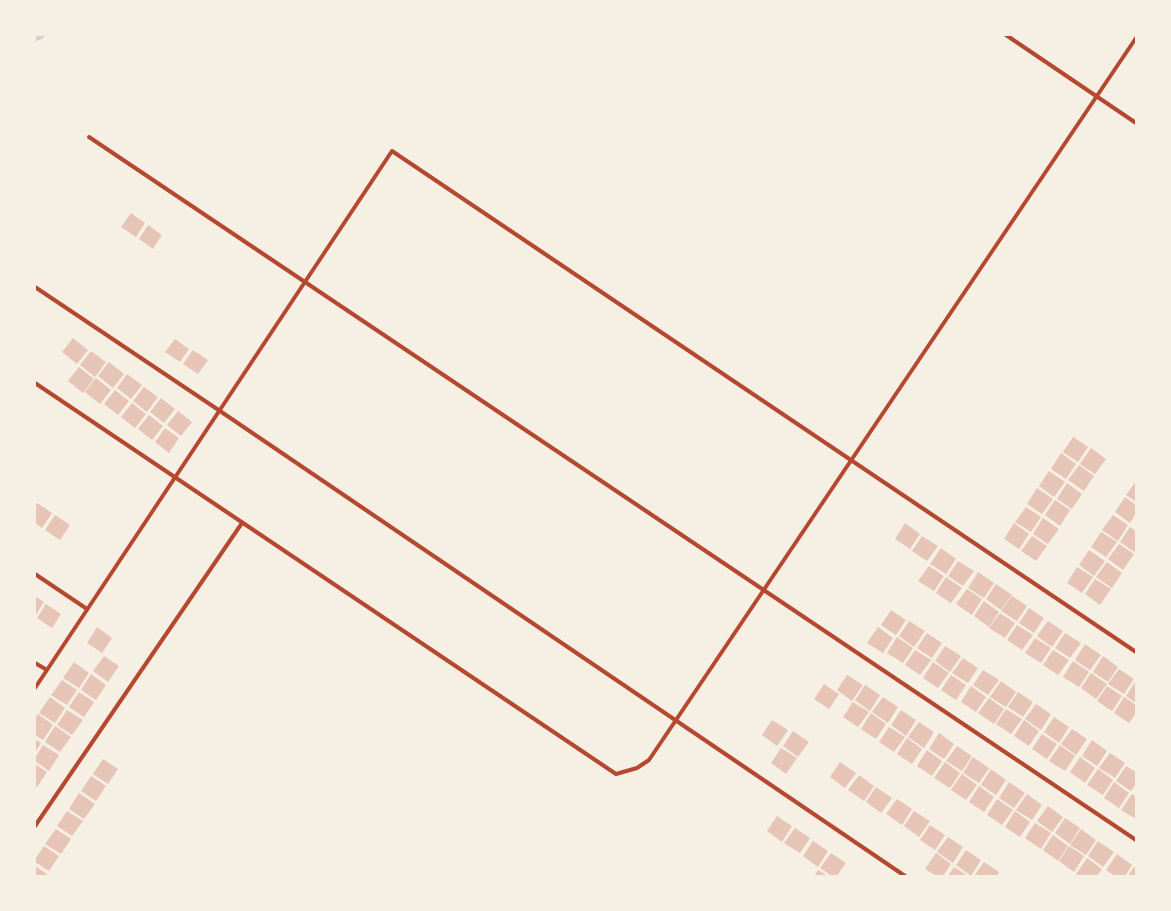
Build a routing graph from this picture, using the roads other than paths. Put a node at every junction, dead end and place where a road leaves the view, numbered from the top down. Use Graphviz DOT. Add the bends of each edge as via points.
graph roads {
  1 [pos="1006,35"];
  2 [pos="1136,38"];
  3 [pos="1097,96"];
  4 [pos="1136,123"];
  5 [pos="89,137"];
  6 [pos="305,282"];
  7 [pos="35,287"];
  8 [pos="35,383"];
  9 [pos="220,410"];
  10 [pos="851,460"];
  11 [pos="175,478"];
  12 [pos="242,523"];
  13 [pos="35,574"];
  14 [pos="763,590"];
  15 [pos="87,609"];
  16 [pos="1136,652"];
  17 [pos="35,663"];
  18 [pos="47,670"];
  19 [pos="35,688"];
  20 [pos="676,720"];
  21 [pos="35,826"];
  22 [pos="1136,840"];
  23 [pos="905,876"];
  1 -- 3 [label="street"];
  2 -- 3 [label="street"];
  3 -- 4 [label="street"];
  3 -- 10 [label="street"];
  5 -- 6 [label="street"];
  6 -- 9 [label="street"];
  6 -- 10 [label="street" via="392,151"];
  6 -- 14 [label="street"];
  7 -- 9 [label="street"];
  8 -- 11 [label="street"];
  9 -- 11 [label="street"];
  9 -- 20 [label="street"];
  10 -- 14 [label="street"];
  10 -- 16 [label="street"];
  11 -- 12 [label="street"];
  11 -- 15 [label="street"];
  12 -- 20 [label="street" via="616,774 637,768 649,760"];
  12 -- 21 [label="street"];
  13 -- 15 [label="street"];
  14 -- 20 [label="street"];
  14 -- 22 [label="street"];
  15 -- 18 [label="street"];
  17 -- 18 [label="street"];
  18 -- 19 [label="street"];
  20 -- 23 [label="street"];
}
